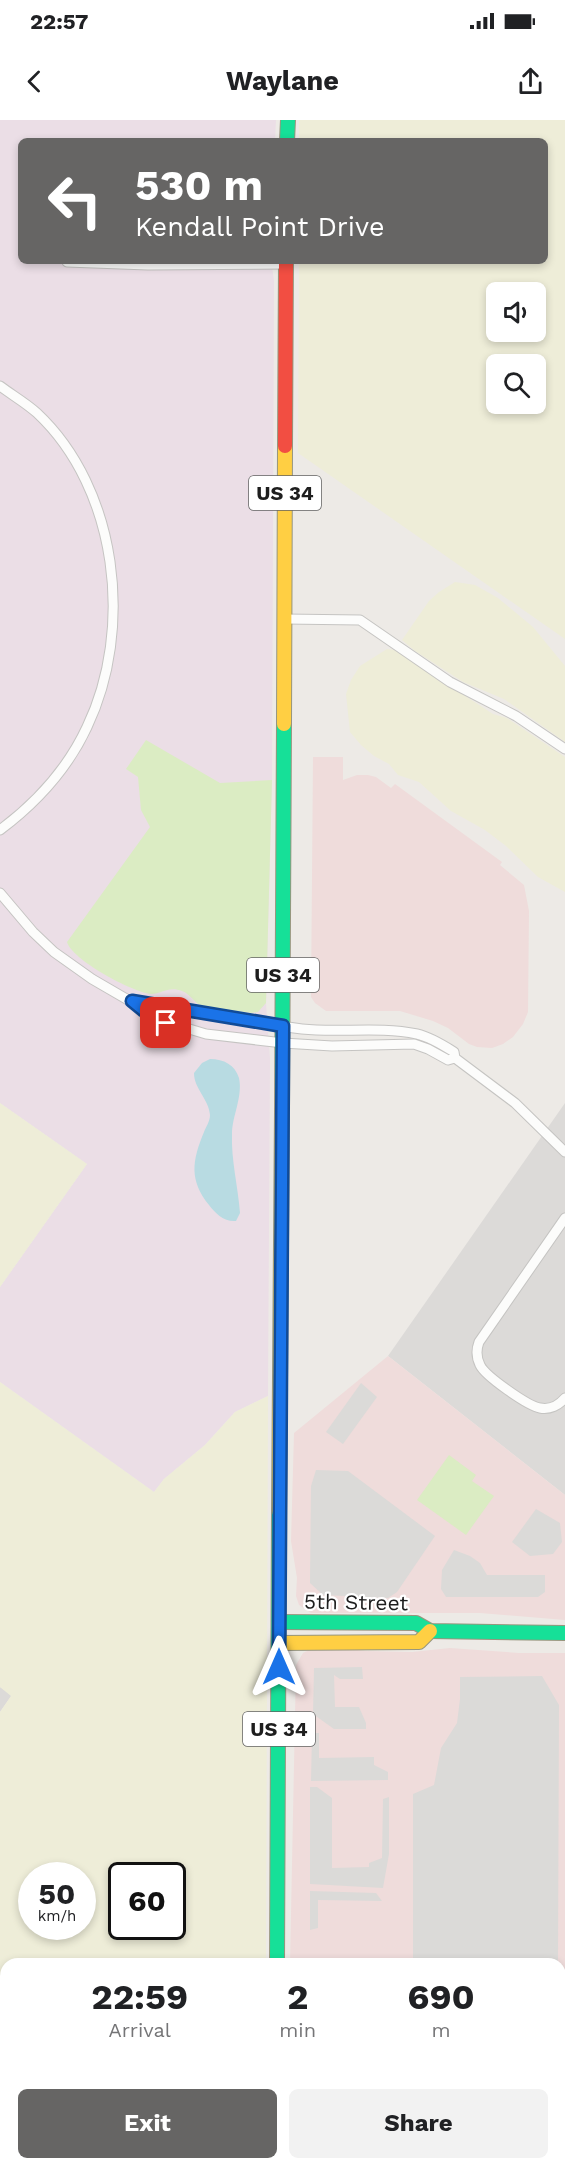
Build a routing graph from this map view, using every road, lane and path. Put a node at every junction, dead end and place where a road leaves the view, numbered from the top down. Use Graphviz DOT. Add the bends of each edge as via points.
graph roads {
  1 [pos="288,120"];
  2 [pos="287,138"];
  3 [pos="121,264"];
  4 [pos="217,264"];
  5 [pos="286,264"];
  6 [pos="0,386"];
  7 [pos="285,619"];
  8 [pos="565,749"];
  9 [pos="0,830"];
  10 [pos="0,893"];
  11 [pos="132,1001"];
  12 [pos="283,1026"];
  13 [pos="283,1042"];
  14 [pos="455,1058"];
  15 [pos="565,1152"];
  16 [pos="565,1218"];
  17 [pos="565,1398"];
  18 [pos="279,1622"];
  19 [pos="430,1632"];
  20 [pos="565,1634"];
  21 [pos="279,1644"];
  22 [pos="277,1958"];
  1 -- 2 [label="main road"];
  3 -- 4 [label="street"];
  5 -- 7 [label="main road, US 34"];
  6 -- 9 [label="street" via="36,411 78,466 105,530 113,607 101,692 87,726 51,782"];
  7 -- 8 [label="street" via="360,620 450,682 516,716"];
  7 -- 12 [label="main road, US 34"];
  10 -- 11 [label="street" via="54,952"];
  11 -- 12 [label="street"];
  11 -- 13 [label="street" via="166,1023 206,1034"];
  12 -- 13 [label="main road, US 34"];
  12 -- 14 [label="street" via="418,1035 438,1042 454,1052"];
  13 -- 14 [label="street" via="332,1046 414,1044 448,1060"];
  13 -- 18 [label="main road, US 34"];
  14 -- 15 [label="street" via="515,1103"];
  16 -- 17 [label="street" via="479,1342 477,1353 485,1372 533,1406 553,1407"];
  18 -- 19 [label="main road, 5th Street" via="416,1623"];
  18 -- 21 [label="main road, US 34"];
  19 -- 20 [label="main road, 5th Street"];
  19 -- 21 [label="main road, 5th Street" via="419,1642"];
  21 -- 22 [label="main road, US 34"];
}
